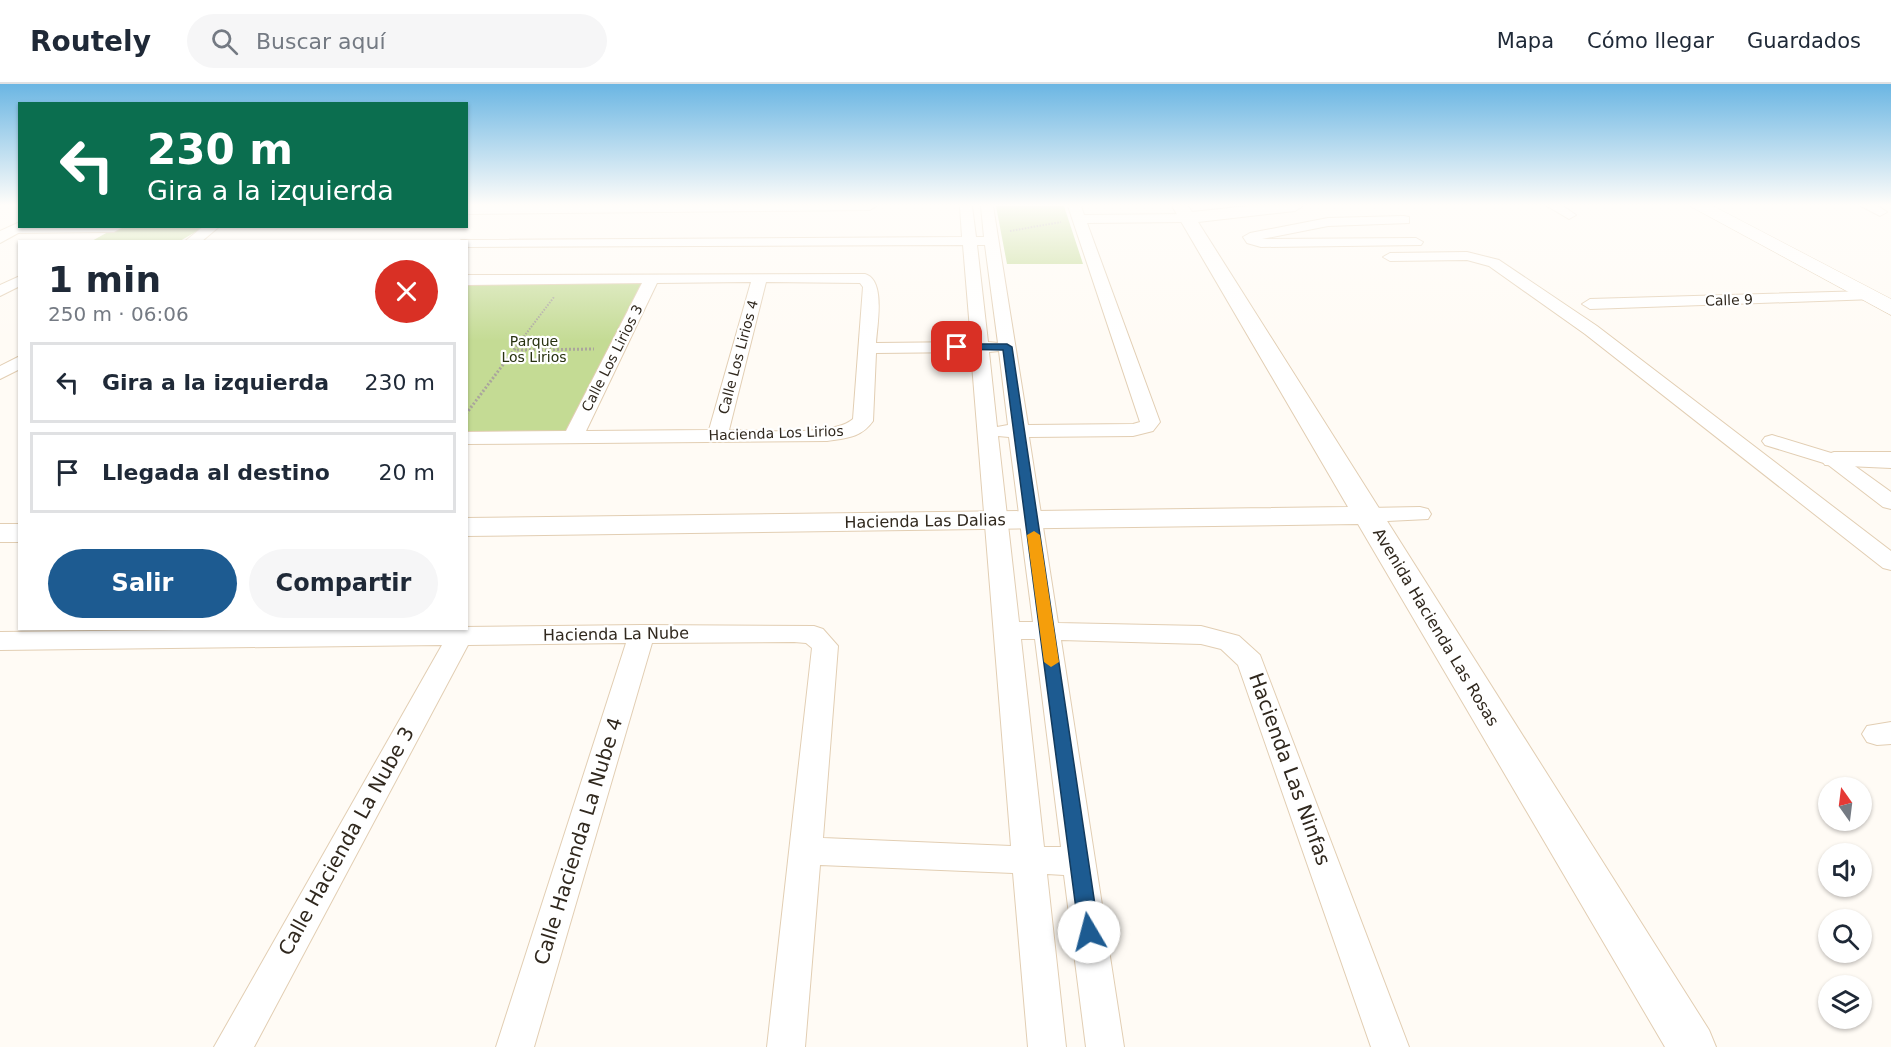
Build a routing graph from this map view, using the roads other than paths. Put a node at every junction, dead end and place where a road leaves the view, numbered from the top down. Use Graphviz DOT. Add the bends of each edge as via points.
graph roads {
  1 [pos="585,251"];
  2 [pos="983,251"];
  3 [pos="987,251"];
  4 [pos="1090,251"];
  5 [pos="1207,251"];
  6 [pos="1783,251"];
  7 [pos="1814,251"];
  8 [pos="1390,257"];
  9 [pos="652,278"];
  10 [pos="760,278"];
  11 [pos="567,279"];
  12 [pos="18,281"];
  13 [pos="468,281"];
  14 [pos="0,291"];
  15 [pos="1891,291"];
  16 [pos="1868,296"];
  17 [pos="1590,304"];
  18 [pos="1891,308"];
  19 [pos="979,347"];
  20 [pos="1007,347"];
  21 [pos="867,348"];
  22 [pos="14,354"];
  23 [pos="0,374"];
  24 [pos="988,431"];
  25 [pos="1019,432"];
  26 [pos="717,436"];
  27 [pos="573,437"];
  28 [pos="468,438"];
  29 [pos="1772,441"];
  30 [pos="1834,460"];
  31 [pos="1891,460"];
  32 [pos="1891,502"];
  33 [pos="1420,514"];
  34 [pos="1367,515"];
  35 [pos="996,520"];
  36 [pos="1031,520"];
  37 [pos="468,527"];
  38 [pos="0,533"];
  39 [pos="18,533"];
  40 [pos="1884,557"];
  41 [pos="1007,630"];
  42 [pos="1047,631"];
  43 [pos="316,633"];
  44 [pos="642,634"];
  45 [pos="460,636"];
  46 [pos="0,641"];
  47 [pos="807,851"];
  48 [pos="1029,860"];
  49 [pos="1079,862"];
  50 [pos="233,1047"];
  51 [pos="515,1047"];
  52 [pos="786,1047"];
  53 [pos="1047,1047"];
  54 [pos="1105,1047"];
  55 [pos="1390,1047"];
  56 [pos="1692,1047"];
  1 -- 11 [label="street"];
  2 -- 19 [label="street"];
  3 -- 20 [label="street"];
  4 -- 25 [label="street" via="1150,422 1133,430"];
  5 -- 34 [label="street, Avenida Hacienda Las Rosas"];
  6 -- 16 [label="main road"];
  7 -- 15 [label="main road"];
  8 -- 40 [label="street" via="1467,256 1494,263 1591,330"];
  9 -- 10 [label="street, Hacienda Los Lirios"];
  9 -- 11 [label="street, Hacienda Los Lirios"];
  9 -- 27 [label="street, Calle Los Lirios 3"];
  10 -- 21 [label="street, Hacienda Los Lirios" via="866,279 871,287"];
  10 -- 26 [label="street, Calle Los Lirios 4"];
  11 -- 13 [label="street, Hacienda Los Lirios"];
  12 -- 14 [label="street"];
  16 -- 17 [label="street, Calle 9"];
  16 -- 18 [label="main road"];
  19 -- 20 [label="street"];
  19 -- 21 [label="street"];
  19 -- 24 [label="street"];
  20 -- 25 [label="street"];
  21 -- 26 [label="street, Hacienda Los Lirios" via="863,421 852,431 827,435"];
  22 -- 23 [label="street"];
  24 -- 25 [label="street"];
  24 -- 35 [label="street"];
  25 -- 36 [label="street"];
  26 -- 27 [label="street, Hacienda Los Lirios"];
  27 -- 28 [label="street, Hacienda Los Lirios"];
  29 -- 30 [label="street"];
  30 -- 31 [label="street"];
  30 -- 32 [label="street"];
  33 -- 34 [label="street, Hacienda Las Dalias"];
  34 -- 36 [label="street, Hacienda Las Dalias"];
  34 -- 56 [label="street, Avenida Hacienda Las Rosas"];
  35 -- 36 [label="street, Hacienda Las Dalias"];
  35 -- 37 [label="street, Hacienda Las Dalias"];
  35 -- 41 [label="street"];
  36 -- 42 [label="street"];
  38 -- 39 [label="street"];
  41 -- 42 [label="street, Hacienda Las Ninfas"];
  41 -- 48 [label="street"];
  42 -- 49 [label="street"];
  42 -- 55 [label="street, Hacienda Las Ninfas" via="1201,635 1230,642 1250,661"];
  43 -- 45 [label="street, Hacienda La Nube"];
  43 -- 46 [label="street, Hacienda La Nube"];
  44 -- 45 [label="street, Hacienda La Nube"];
  44 -- 47 [label="street, Hacienda La Nube" via="794,633 814,635 825,646"];
  44 -- 51 [label="street, Calle Hacienda La Nube 4"];
  45 -- 50 [label="street, Calle Hacienda La Nube 3"];
  47 -- 48 [label="street"];
  47 -- 52 [label="street, Hacienda La Nube"];
  48 -- 49 [label="street"];
  48 -- 53 [label="street"];
  49 -- 54 [label="street"];
}
